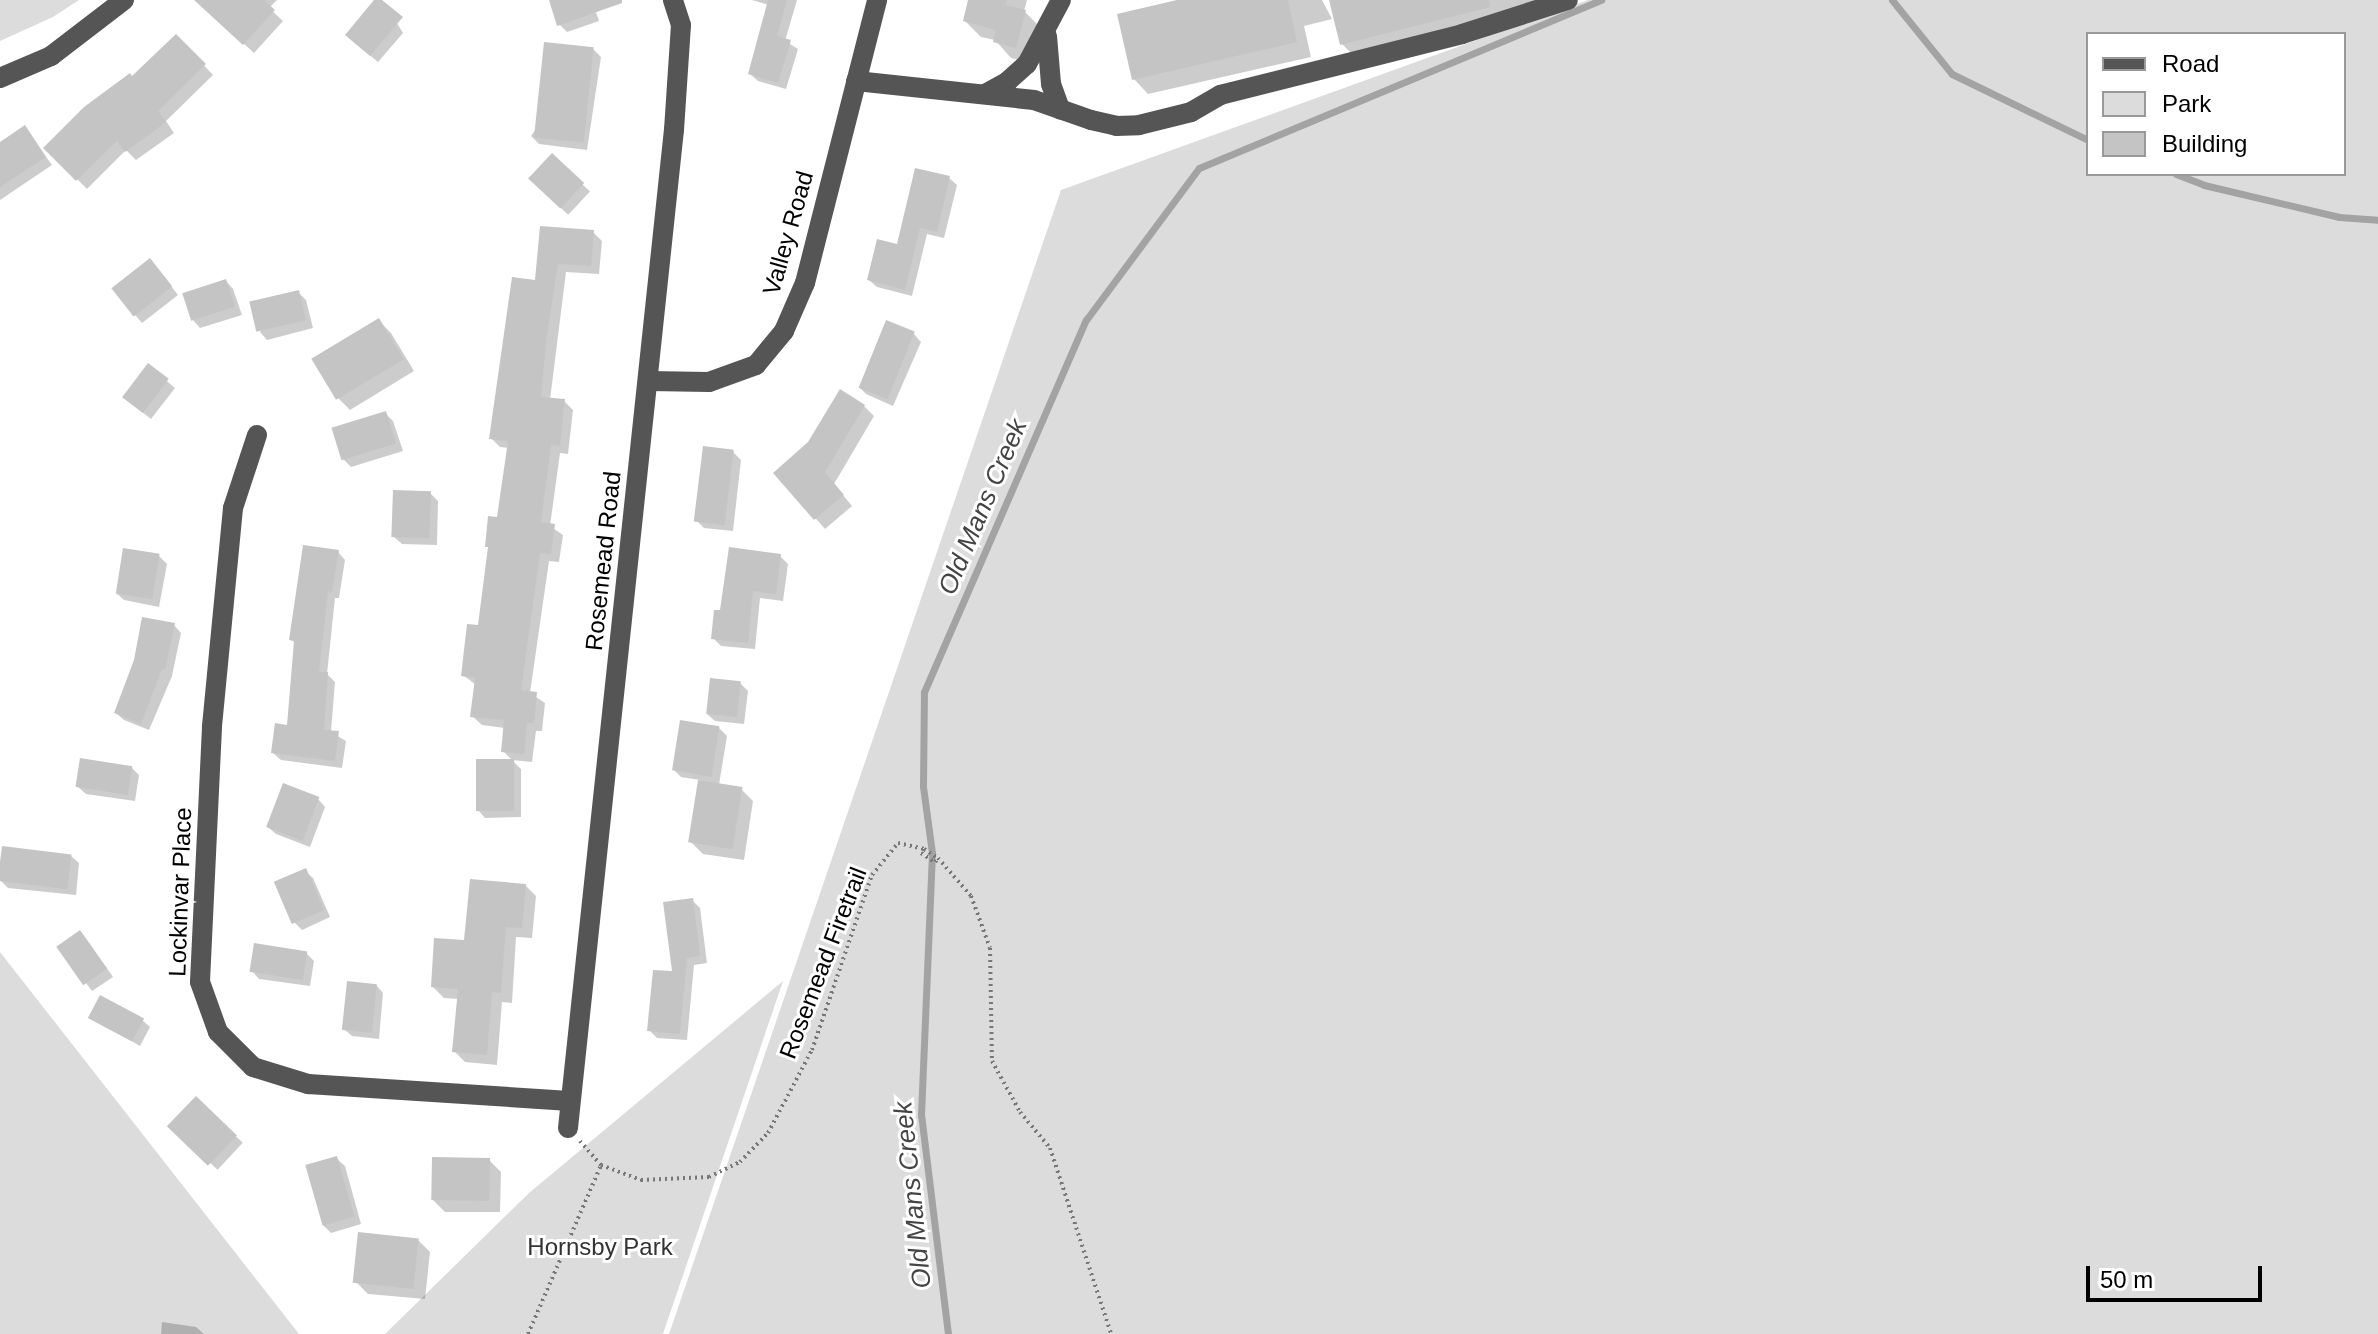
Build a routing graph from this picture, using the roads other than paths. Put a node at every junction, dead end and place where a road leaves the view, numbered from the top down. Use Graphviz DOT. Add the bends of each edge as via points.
graph roads {
  1 [pos="124,0"];
  2 [pos="673,0"];
  3 [pos="877,0"];
  4 [pos="1061,0"];
  5 [pos="1568,0"];
  6 [pos="1047,32"];
  7 [pos="0,78"];
  8 [pos="856,81"];
  9 [pos="985,94"];
  10 [pos="1060,109"];
  11 [pos="649,381"];
  12 [pos="257,435"];
  13 [pos="569,1101"];
  14 [pos="568,1128"];
  1 -- 7 [label="street" via="51,56"];
  2 -- 11 [label="street, Rosemead Road" via="681,25"];
  3 -- 8 [label="street, Valley Road"];
  4 -- 6 [label="street"];
  5 -- 10 [label="street" via="1462,34 1220,95 1191,112 1153,122 1116,126"];
  6 -- 9 [label="street" via="1027,64"];
  6 -- 10 [label="street" via="1046,55"];
  8 -- 9 [label="street"];
  8 -- 11 [label="street, Valley Road" via="805,283 784,331 756,365 709,382"];
  9 -- 10 [label="street"];
  11 -- 13 [label="street, Rosemead Road"];
  12 -- 13 [label="street, Lockinvar Place" via="233,508 212,727 200,982 218,1032 253,1067 308,1084"];
  13 -- 14 [label="street, Rosemead Road"];
}
